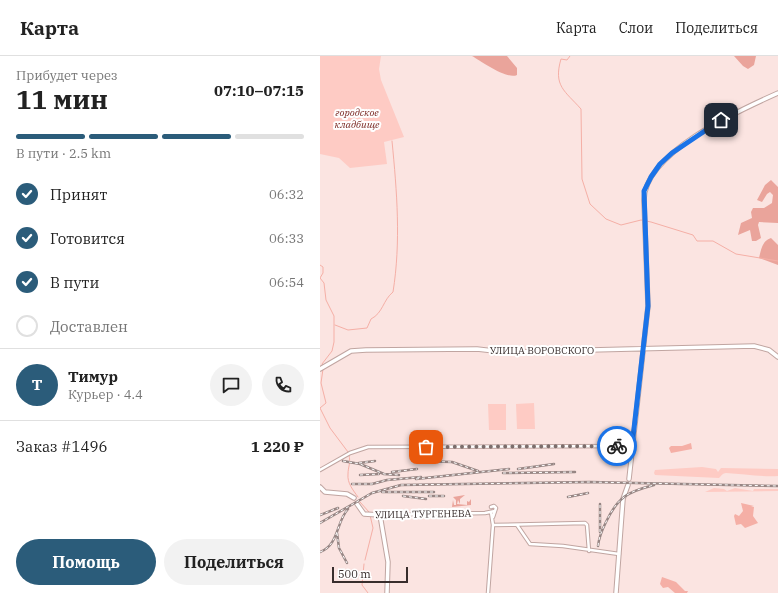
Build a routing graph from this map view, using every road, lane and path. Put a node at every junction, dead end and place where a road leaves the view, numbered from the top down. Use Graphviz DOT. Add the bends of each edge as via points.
graph roads {
  1 [pos="778,93"];
  2 [pos="644,349"];
  3 [pos="778,357"];
  4 [pos="320,369"];
  5 [pos="632,446"];
  6 [pos="320,470"];
  7 [pos="629,479"];
  8 [pos="628,485"];
  9 [pos="320,487"];
  10 [pos="355,498"];
  11 [pos="358,504"];
  12 [pos="492,512"];
  13 [pos="483,513"];
  14 [pos="380,515"];
  15 [pos="493,525"];
  16 [pos="517,525"];
  17 [pos="589,551"];
  18 [pos="619,554"];
  19 [pos="387,593"];
  20 [pos="488,593"];
  21 [pos="616,593"];
  1 -- 2 [label="main road" via="734,113 690,141 668,157 651,177 644,194 649,298"];
  2 -- 3 [label="main road, УЛИЦА ВОРОВСКОГО" via="762,347"];
  2 -- 4 [label="main road, УЛИЦА ВОРОВСКОГО" via="503,352 477,349 358,350"];
  2 -- 5 [label="main road"];
  5 -- 6 [label="main road" via="368,447 350,453"];
  5 -- 7 [label="main road"];
  8 -- 18 [label="main road" via="622,499"];
  9 -- 10 [label="main road" via="326,492"];
  11 -- 14 [label="main road, УЛИЦА ТУРГЕНЕВА" via="364,514"];
  12 -- 13 [label="main road, УЛИЦА ТУРГЕНЕВА"];
  12 -- 13 [label="main road, УЛИЦА ТУРГЕНЕВА"];
  12 -- 15 [label="main road"];
  13 -- 14 [label="main road, УЛИЦА ТУРГЕНЕВА"];
  14 -- 19 [label="main road" via="388,562"];
  15 -- 16 [label="main road"];
  15 -- 20 [label="main road"];
  16 -- 17 [label="main road" via="530,544"];
  16 -- 17 [label="main road" via="585,523"];
  17 -- 18 [label="main road"];
  18 -- 21 [label="main road"];
}
